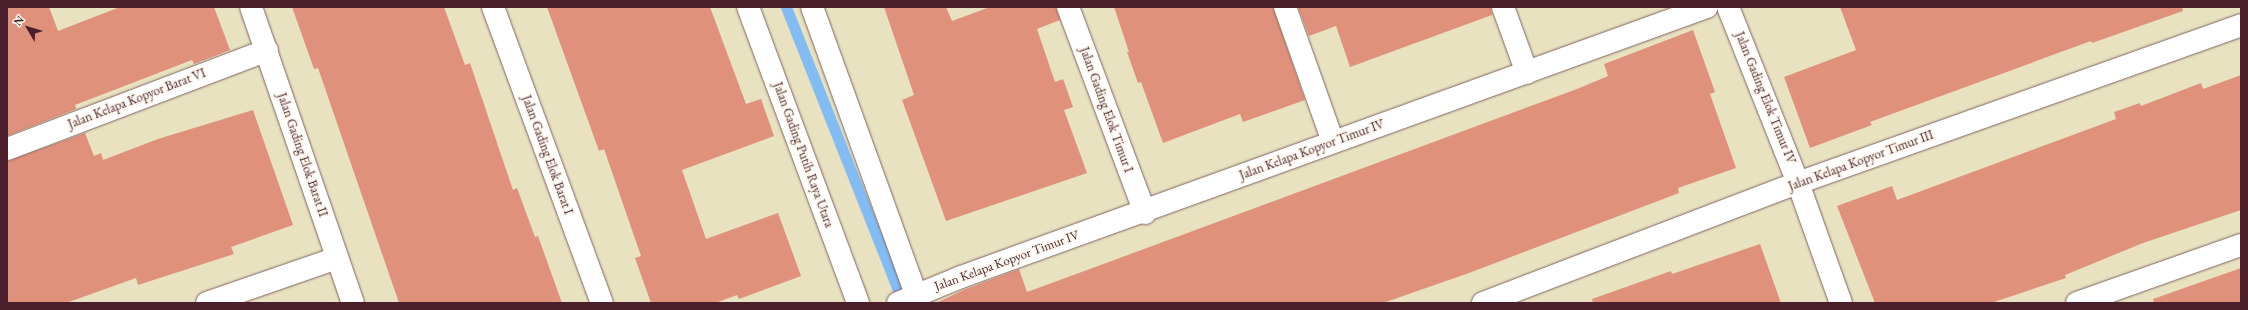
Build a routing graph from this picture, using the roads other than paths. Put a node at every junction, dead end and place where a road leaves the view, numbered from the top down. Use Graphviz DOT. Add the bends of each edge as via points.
graph roads {
  1 [pos="251,7"];
  2 [pos="493,7"];
  3 [pos="748,7"];
  4 [pos="812,7"];
  5 [pos="1068,7"];
  6 [pos="1285,7"];
  7 [pos="1503,7"];
  8 [pos="1707,7"];
  9 [pos="1728,7"];
  10 [pos="2241,25"];
  11 [pos="266,50"];
  12 [pos="1526,73"];
  13 [pos="1333,142"];
  14 [pos="7,149"];
  15 [pos="1798,183"];
  16 [pos="1145,213"];
  17 [pos="2241,245"];
  18 [pos="337,258"];
  19 [pos="910,300"];
  20 [pos="208,303"];
  21 [pos="353,303"];
  22 [pos="602,303"];
  23 [pos="858,303"];
  24 [pos="1484,303"];
  25 [pos="1841,303"];
  26 [pos="2077,303"];
  1 -- 11 [label="street, Jalan Gading Elok Barat II"];
  2 -- 22 [label="street, Jalan Gading Elok Barat I"];
  3 -- 23 [label="street, Jalan Gading Putih Raya Utara"];
  4 -- 19 [label="street"];
  5 -- 16 [label="street, Jalan Gading Elok Timur I"];
  6 -- 13 [label="street"];
  7 -- 12 [label="street"];
  8 -- 12 [label="street, Jalan Kelapa Kopyor Timur IV"];
  9 -- 15 [label="street, Jalan Gading Elok Timur IV"];
  10 -- 15 [label="street, Jalan Kelapa Kopyor Timur III"];
  11 -- 14 [label="street, Jalan Kelapa Kopyor Barat VI"];
  11 -- 18 [label="street, Jalan Gading Elok Barat II"];
  12 -- 13 [label="street, Jalan Kelapa Kopyor Timur IV"];
  13 -- 16 [label="street, Jalan Kelapa Kopyor Timur IV"];
  15 -- 24 [label="street, Jalan Kelapa Kopyor Timur III"];
  15 -- 25 [label="street, Jalan Gading Elok Timur IV"];
  16 -- 19 [label="street, Jalan Kelapa Kopyor Timur IV"];
  17 -- 26 [label="street"];
  18 -- 20 [label="street"];
  18 -- 21 [label="street, Jalan Gading Elok Barat II"];
}
